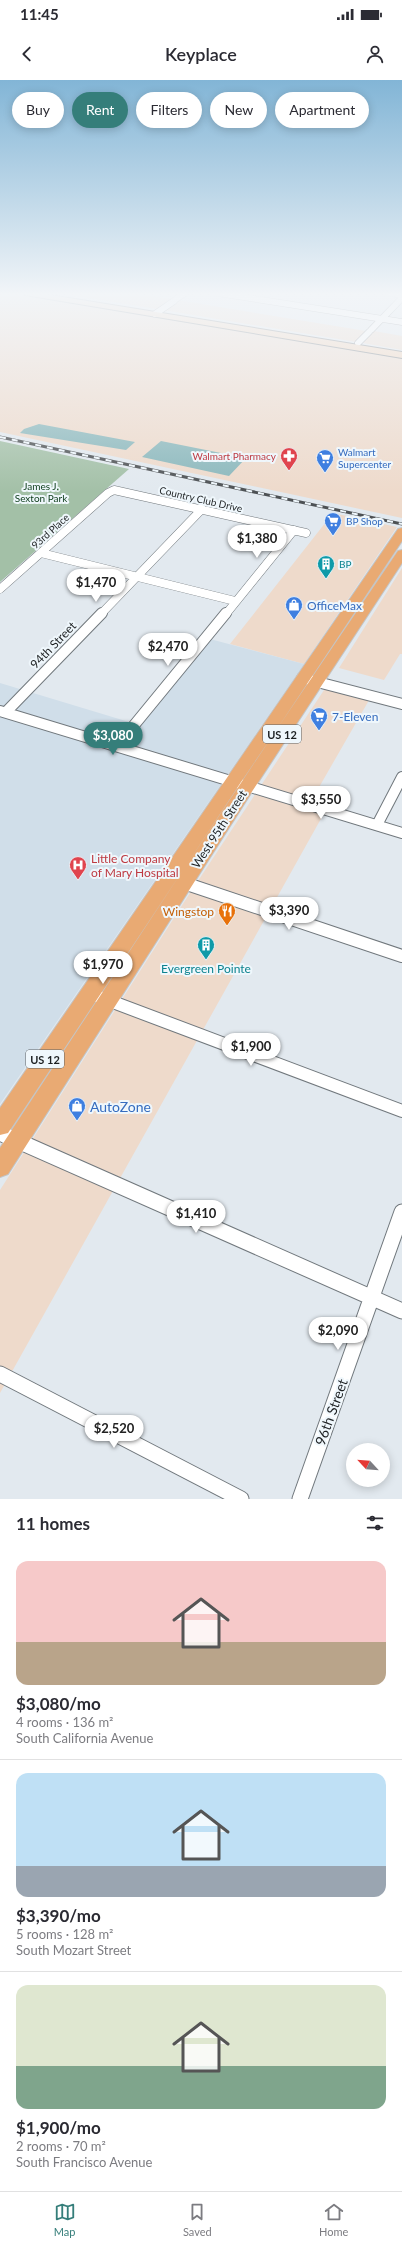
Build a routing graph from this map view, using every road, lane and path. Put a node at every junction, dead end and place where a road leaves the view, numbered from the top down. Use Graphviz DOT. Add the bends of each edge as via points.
graph roads {
  1 [pos="114,490"];
  2 [pos="202,509"];
  3 [pos="294,530"];
  4 [pos="402,532"];
  5 [pos="306,533"];
  6 [pos="41,553"];
  7 [pos="402,554"];
  8 [pos="136,577"];
  9 [pos="0,589"];
  10 [pos="235,602"];
  11 [pos="309,680"];
  12 [pos="402,704"];
  13 [pos="3,711"];
  14 [pos="116,746"];
  15 [pos="402,777"];
  16 [pos="239,784"];
  17 [pos="377,825"];
  18 [pos="402,833"];
  19 [pos="184,883"];
  20 [pos="402,956"];
  21 [pos="89,993"];
  22 [pos="108,1000"];
  23 [pos="402,1111"];
  24 [pos="0,1126"];
  25 [pos="8,1137"];
  26 [pos="0,1167"];
  27 [pos="402,1212"];
  28 [pos="372,1298"];
  29 [pos="402,1311"];
  30 [pos="0,1374"];
  31 [pos="241,1499"];
  32 [pos="300,1499"];
  1 -- 2 [label="street, Country Club Drive"];
  1 -- 6 [label="street, 93rd Place"];
  2 -- 3 [label="street, Country Club Drive"];
  2 -- 8 [label="street, 94th Street"];
  3 -- 5 [label="street, Country Club Drive"];
  3 -- 10 [label="street"];
  4 -- 11 [label="main road, West 95th Street / US 12"];
  6 -- 8 [label="street"];
  6 -- 9 [label="street, 93rd Place"];
  7 -- 11 [label="main road, West 95th Street / US 12"];
  8 -- 10 [label="street"];
  8 -- 13 [label="street, 94th Street"];
  10 -- 14 [label="street"];
  11 -- 12 [label="street"];
  11 -- 16 [label="main road, West 95th Street / US 12"];
  13 -- 14 [label="street"];
  14 -- 16 [label="street"];
  15 -- 17 [label="street"];
  16 -- 17 [label="street"];
  16 -- 19 [label="main road, West 95th Street / US 12"];
  16 -- 21 [label="main road, West 95th Street / US 12"];
  17 -- 18 [label="street"];
  19 -- 20 [label="street"];
  19 -- 22 [label="main road, West 95th Street / US 12"];
  21 -- 22 [label="street"];
  21 -- 24 [label="main road, West 95th Street / US 12"];
  22 -- 23 [label="street"];
  22 -- 25 [label="main road, West 95th Street / US 12"];
  25 -- 26 [label="main road, West 95th Street / US 12"];
  25 -- 28 [label="street"];
  27 -- 28 [label="street, 96th Street"];
  28 -- 29 [label="street"];
  28 -- 32 [label="street, 96th Street"];
  30 -- 31 [label="street"];
}
